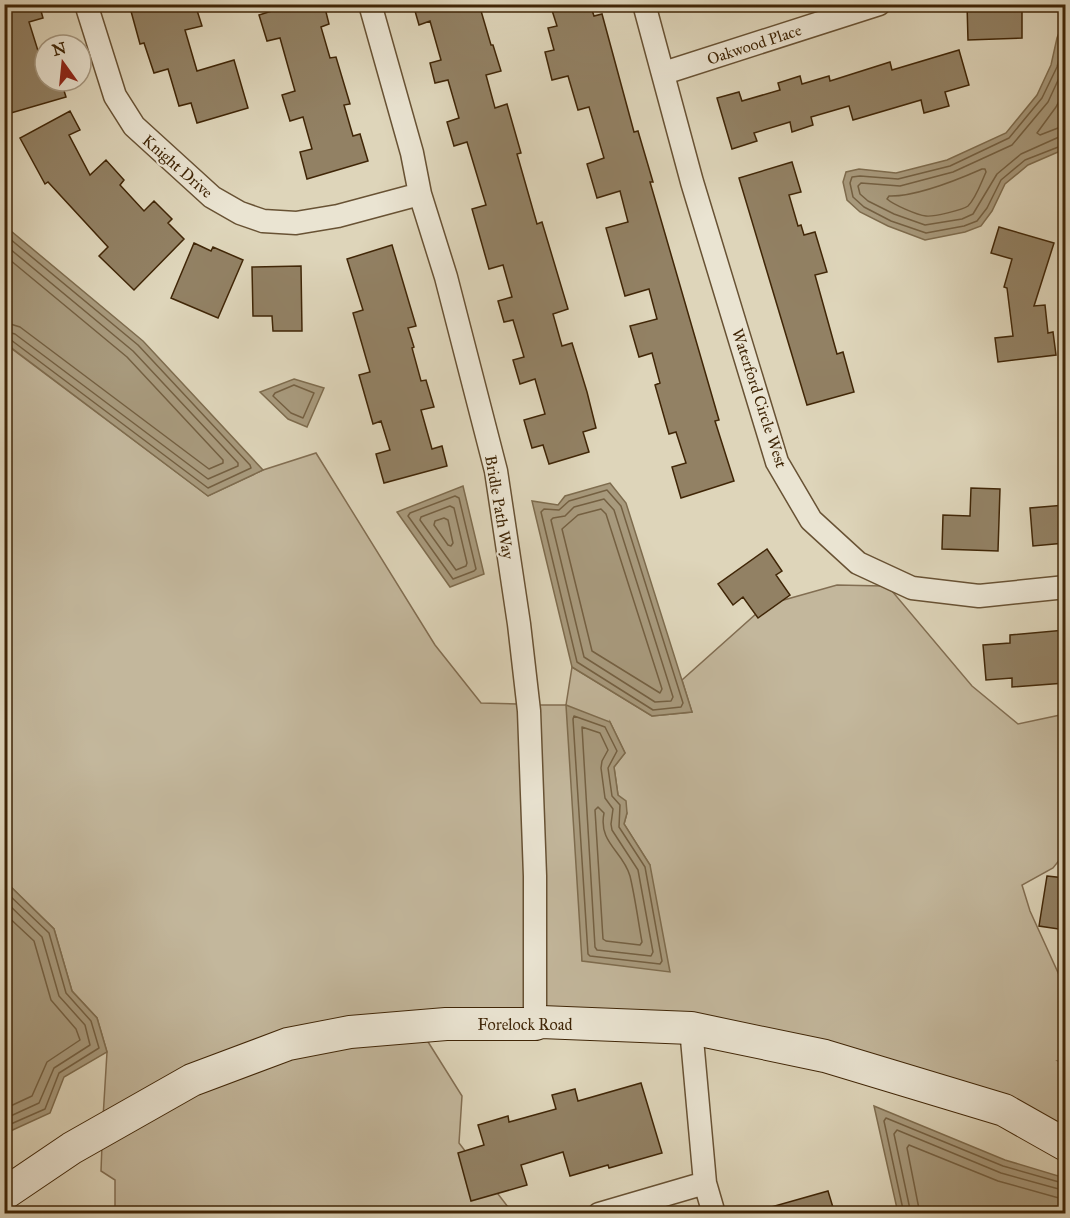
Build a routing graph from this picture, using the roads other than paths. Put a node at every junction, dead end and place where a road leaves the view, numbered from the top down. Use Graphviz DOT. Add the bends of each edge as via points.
graph roads {
  1 [pos="86,4"];
  2 [pos="370,4"];
  3 [pos="644,4"];
  4 [pos="879,4"];
  5 [pos="664,73"];
  6 [pos="420,194"];
  7 [pos="1065,587"];
  8 [pos="535,1024"];
  9 [pos="691,1028"];
  10 [pos="1065,1145"];
  11 [pos="705,1183"];
  12 [pos="4,1194"];
  13 [pos="599,1214"];
  14 [pos="714,1214"];
  1 -- 6 [label="street, Knight Drive" via="115,96 134,126 212,197 240,213 263,221 296,223"];
  2 -- 6 [label="street, Bridle Path Way"];
  3 -- 5 [label="street, Waterford Circle West"];
  4 -- 5 [label="street, Oakwood Place"];
  5 -- 7 [label="street, Waterford Circle West" via="777,462 811,520 858,563 912,588 978,596"];
  6 -- 8 [label="street, Bridle Path Way" via="446,277 496,471 519,624 529,711"];
  8 -- 9 [label="street, Forelock Road"];
  8 -- 12 [label="street, Forelock Road" via="446,1024 371,1030 288,1044 192,1080 72,1148"];
  9 -- 10 [label="street, Forelock Road" via="825,1056 1004,1110"];
  9 -- 11 [label="street"];
  11 -- 13 [label="street"];
  11 -- 14 [label="street"];
}
